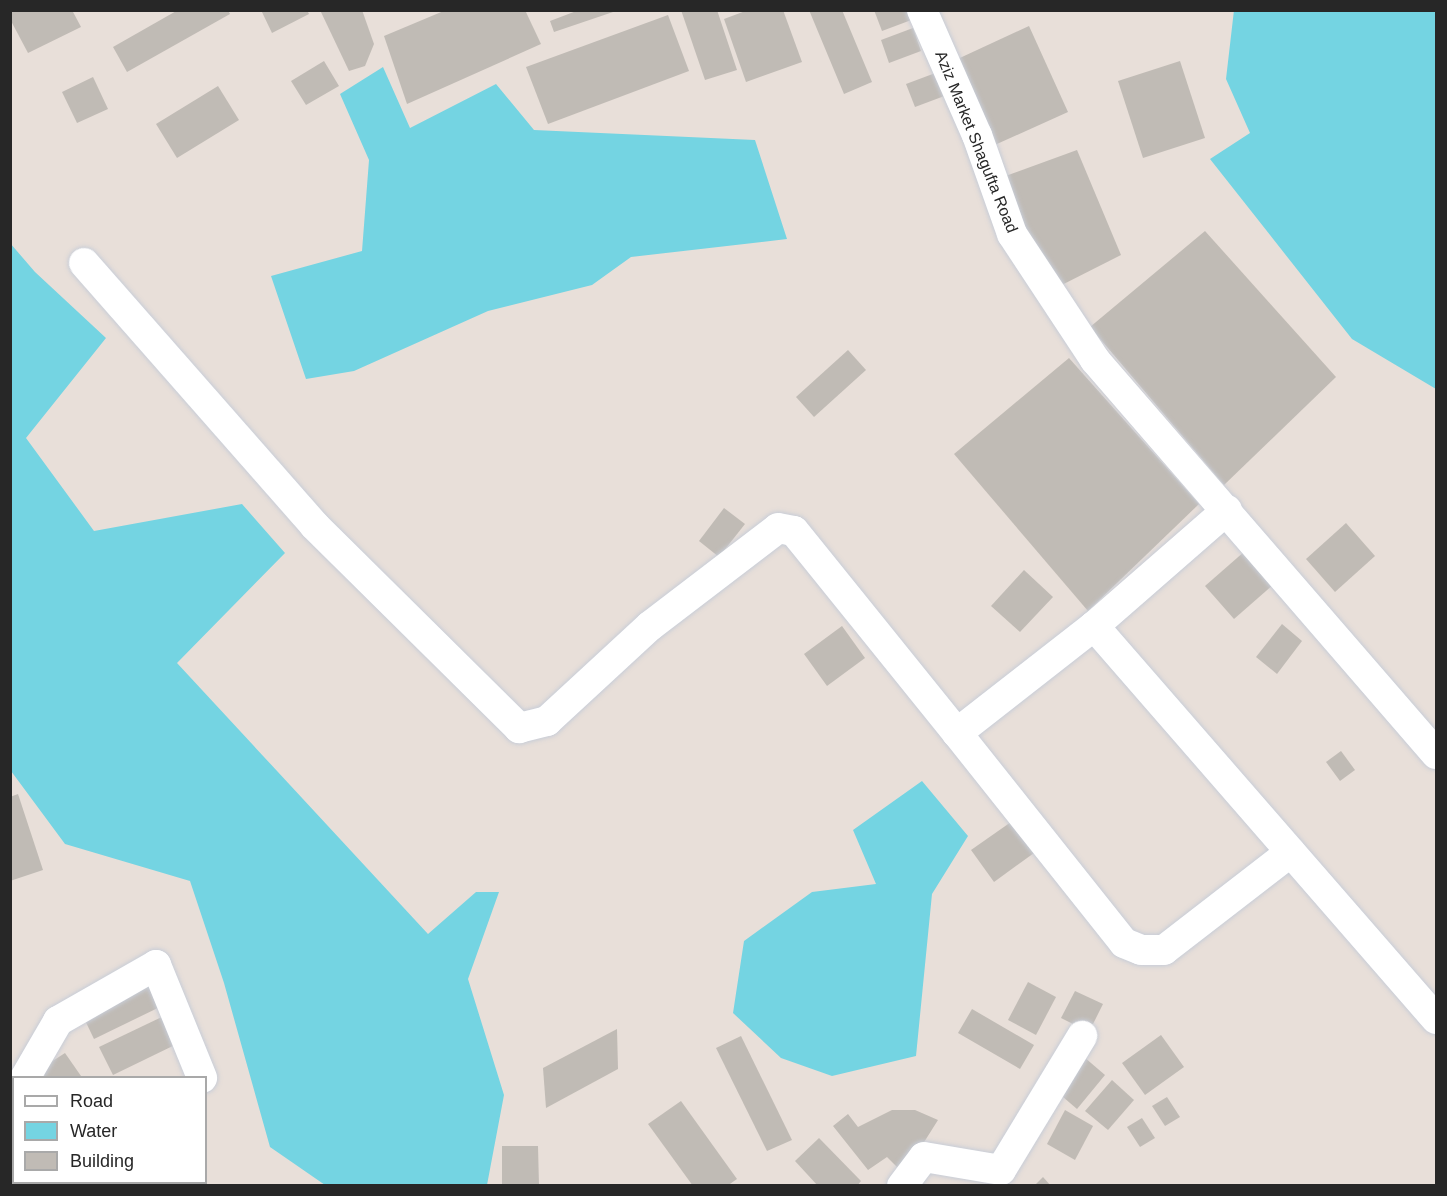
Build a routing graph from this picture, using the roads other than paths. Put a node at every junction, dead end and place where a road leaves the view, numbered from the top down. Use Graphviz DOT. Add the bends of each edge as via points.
graph roads {
  1 [pos="922,10"];
  2 [pos="84,263"];
  3 [pos="1227,510"];
  4 [pos="1094,626"];
  5 [pos="957,733"];
  6 [pos="1437,754"];
  7 [pos="1291,852"];
  8 [pos="1437,1019"];
  9 [pos="1082,1036"];
  10 [pos="26,1076"];
  11 [pos="202,1076"];
  12 [pos="902,1185"];
  1 -- 3 [label="street, Aziz Market Shagufta Road" via="977,135 1012,234 1095,360"];
  2 -- 5 [label="street" via="314,525 519,728 547,721 650,626 778,528 794,531"];
  3 -- 4 [label="street"];
  3 -- 6 [label="street, Aziz Market Shagufta Road"];
  4 -- 5 [label="street"];
  4 -- 7 [label="street"];
  5 -- 7 [label="street" via="1124,943 1142,950 1164,950"];
  7 -- 8 [label="street"];
  9 -- 12 [label="street" via="1001,1170 924,1157"];
  10 -- 11 [label="street" via="58,1021 156,965"];
}
